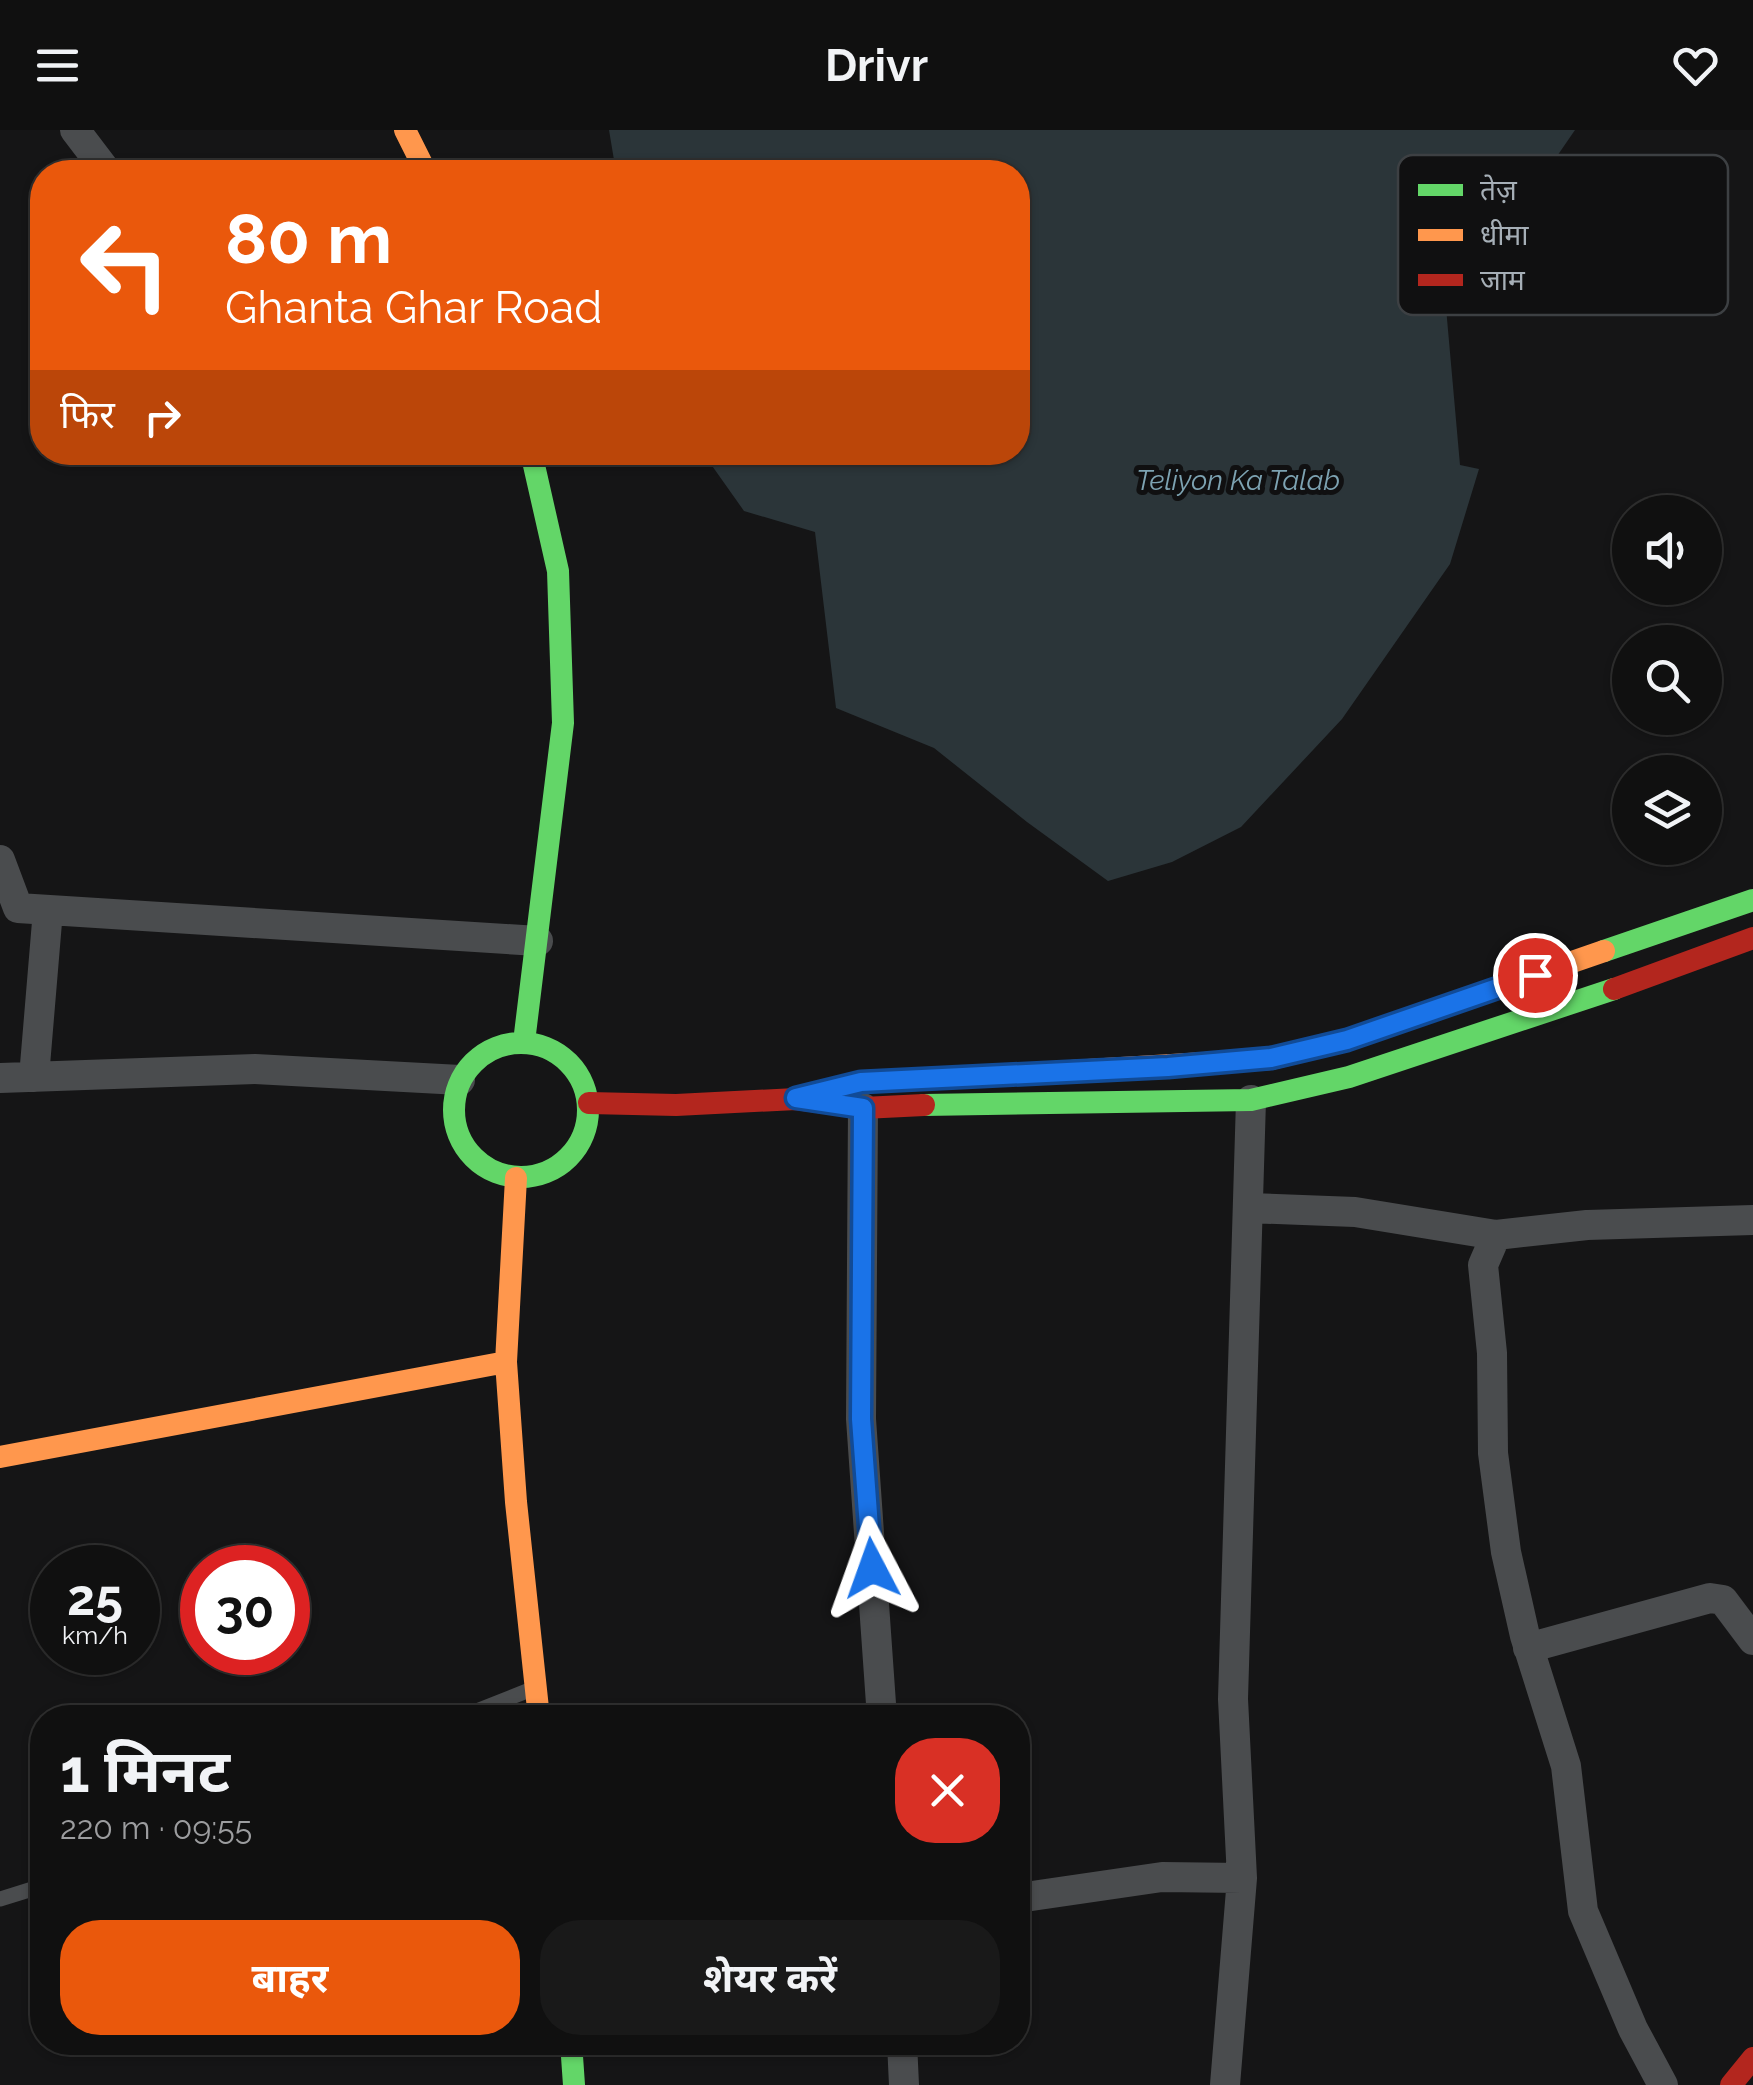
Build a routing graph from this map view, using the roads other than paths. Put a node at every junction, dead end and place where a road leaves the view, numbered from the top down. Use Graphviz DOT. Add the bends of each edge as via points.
graph roads {
  1 [pos="74,130"];
  2 [pos="405,130"];
  3 [pos="98,160"];
  4 [pos="420,160"];
  5 [pos="534,465"];
  6 [pos="0,860"];
  7 [pos="1753,900"];
  8 [pos="22,908"];
  9 [pos="1753,938"];
  10 [pos="538,941"];
  11 [pos="524,1042"];
  12 [pos="34,1076"];
  13 [pos="976,1076"];
  14 [pos="0,1078"];
  15 [pos="460,1080"];
  16 [pos="862,1095"];
  17 [pos="1251,1100"];
  18 [pos="589,1103"];
  19 [pos="516,1178"];
  20 [pos="1249,1208"];
  21 [pos="1753,1220"];
  22 [pos="1496,1235"];
  23 [pos="506,1362"];
  24 [pos="0,1457"];
  25 [pos="1753,1640"];
  26 [pos="1528,1648"];
  27 [pos="536,1688"];
  28 [pos="492,1705"];
  29 [pos="538,1705"];
  30 [pos="881,1705"];
  31 [pos="1242,1878"];
  32 [pos="30,1889"];
  33 [pos="1030,1896"];
  34 [pos="0,1898"];
  35 [pos="571,2055"];
  36 [pos="903,2055"];
  37 [pos="1753,2058"];
  38 [pos="574,2085"];
  39 [pos="904,2085"];
  40 [pos="1225,2085"];
  41 [pos="1663,2085"];
  42 [pos="1731,2085"];
  1 -- 3 [label="street"];
  2 -- 4 [label="street"];
  5 -- 10 [label="street" via="558,571 563,722"];
  6 -- 8 [label="street"];
  7 -- 13 [label="street" via="1347,1040 1271,1058"];
  8 -- 10 [label="street"];
  8 -- 12 [label="street"];
  9 -- 17 [label="street" via="1349,1077"];
  10 -- 11 [label="street"];
  11 -- 15 [label="street" via="487,1052"];
  11 -- 18 [label="street" via="554,1050 578,1072"];
  12 -- 14 [label="street"];
  12 -- 15 [label="street" via="255,1069"];
  15 -- 19 [label="street" via="457,1132 490,1170"];
  16 -- 17 [label="street" via="976,1103"];
  16 -- 18 [label="street" via="676,1106"];
  16 -- 30 [label="street" via="861,1419"];
  17 -- 20 [label="street"];
  18 -- 19 [label="street" via="586,1133 570,1158 545,1174"];
  19 -- 23 [label="street"];
  20 -- 22 [label="street" via="1355,1212"];
  20 -- 31 [label="street" via="1233,1699"];
  21 -- 22 [label="street"];
  22 -- 26 [label="street" via="1484,1265 1493,1453"];
  23 -- 24 [label="street"];
  23 -- 27 [label="street"];
  25 -- 26 [label="street" via="1723,1600 1710,1598"];
  26 -- 41 [label="street" via="1566,1766 1583,1911"];
  27 -- 28 [label="lane"];
  27 -- 29 [label="street"];
  31 -- 33 [label="street" via="1162,1878"];
  31 -- 40 [label="street"];
  32 -- 34 [label="lane"];
  35 -- 38 [label="street"];
  36 -- 39 [label="street"];
  37 -- 42 [label="street"];
}
